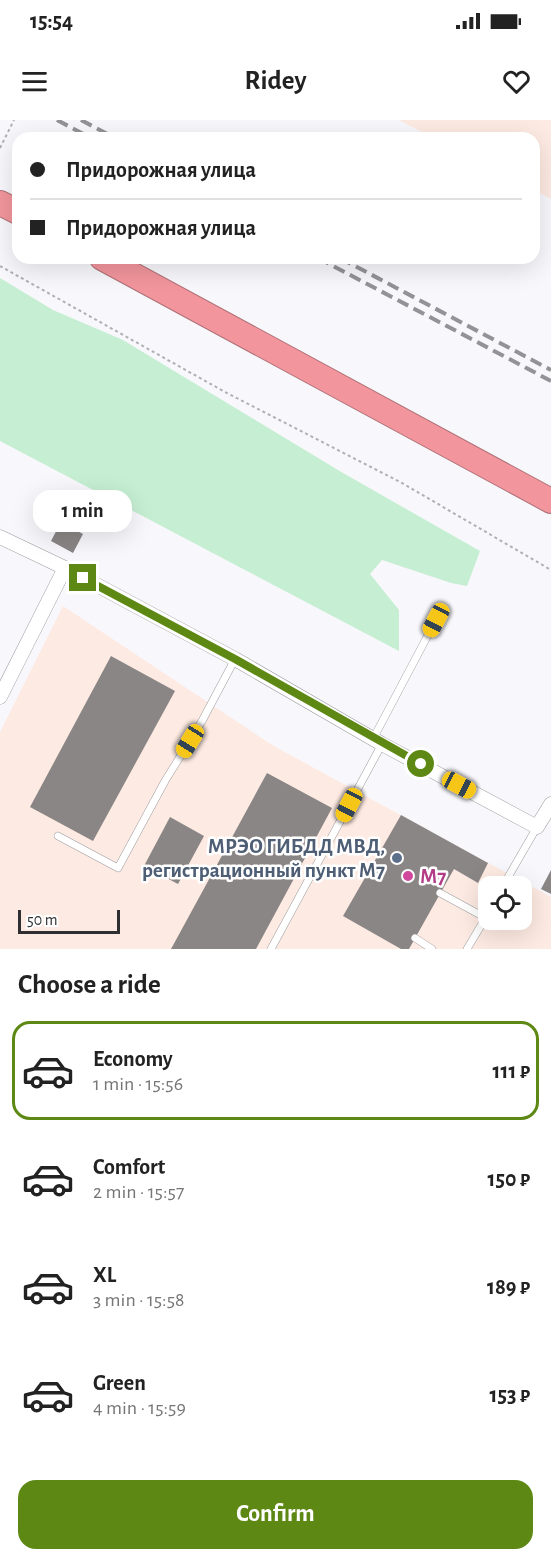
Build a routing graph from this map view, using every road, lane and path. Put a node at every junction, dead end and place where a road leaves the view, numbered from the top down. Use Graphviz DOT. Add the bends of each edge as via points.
graph roads {
  1 [pos="14,120"];
  2 [pos="0,148"];
  3 [pos="113,264"];
  4 [pos="0,266"];
  5 [pos="551,501"];
  6 [pos="0,537"];
  7 [pos="64,568"];
  8 [pos="551,570"];
  9 [pos="436,620"];
  10 [pos="235,659"];
  11 [pos="0,697"];
  12 [pos="378,741"];
  13 [pos="551,804"];
  14 [pos="537,827"];
  15 [pos="58,836"];
  16 [pos="509,876"];
  17 [pos="440,893"];
  18 [pos="478,911"];
  19 [pos="478,930"];
  20 [pos="415,938"];
  21 [pos="271,949"];
  22 [pos="432,949"];
  23 [pos="467,949"];
  1 -- 2 [label="path"];
  3 -- 5 [label="highway"];
  4 -- 8 [label="path" via="225,392 402,483"];
  6 -- 7 [label="street"];
  7 -- 10 [label="street"];
  7 -- 11 [label="street"];
  9 -- 12 [label="lane"];
  10 -- 12 [label="street"];
  10 -- 15 [label="lane" via="118,868"];
  12 -- 14 [label="street"];
  12 -- 21 [label="lane"];
  13 -- 14 [label="street"];
  14 -- 16 [label="lane"];
  17 -- 18 [label="lane"];
  19 -- 23 [label="lane"];
  20 -- 22 [label="lane"];
}
